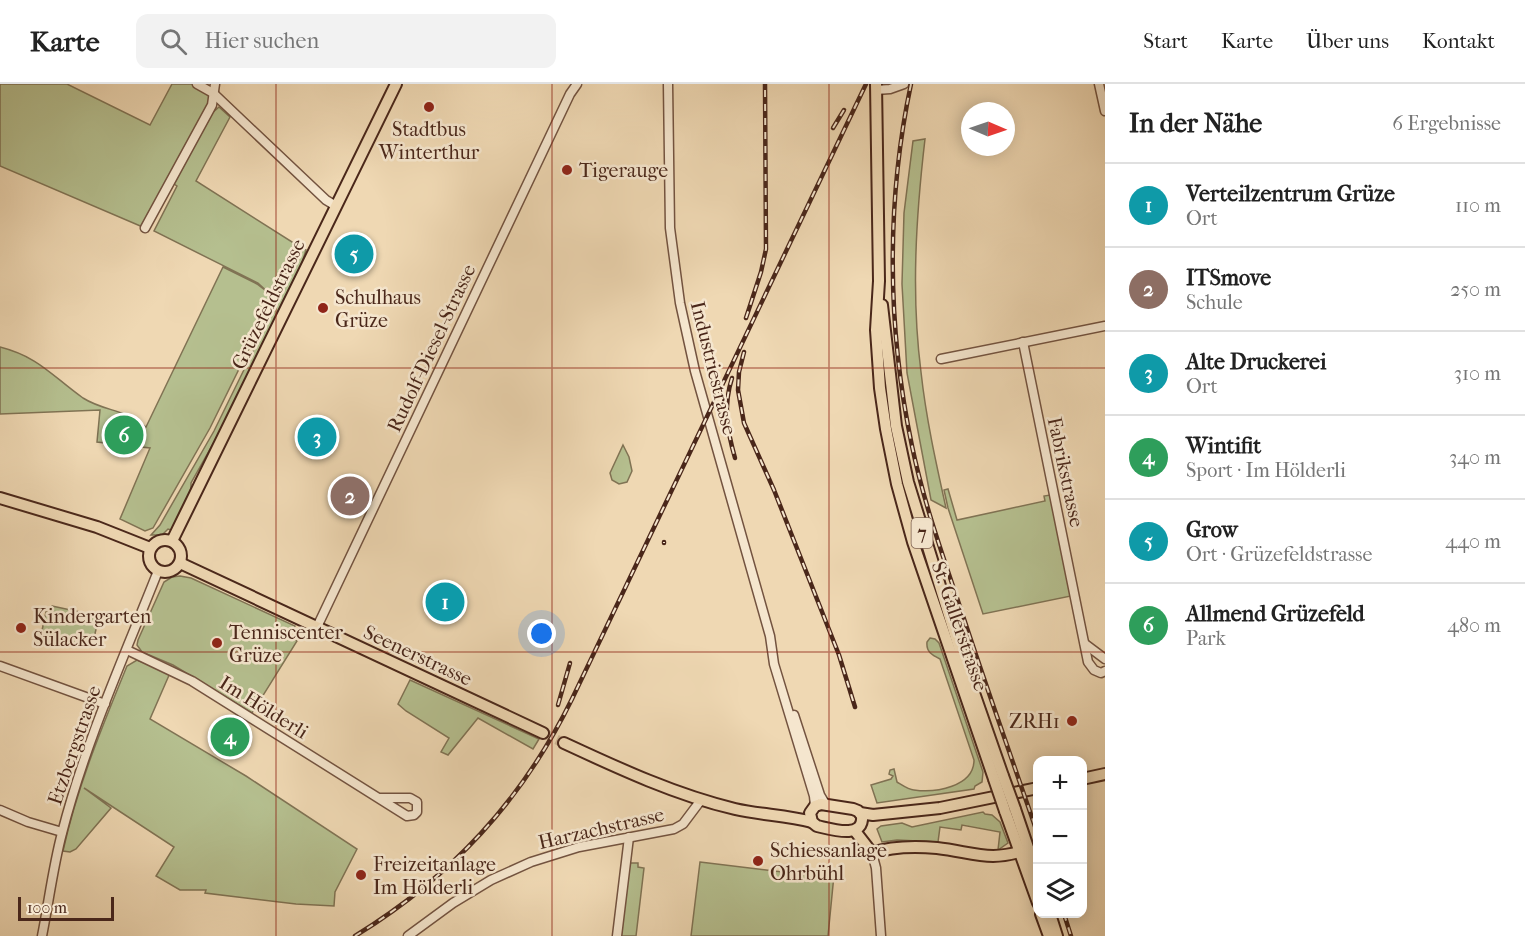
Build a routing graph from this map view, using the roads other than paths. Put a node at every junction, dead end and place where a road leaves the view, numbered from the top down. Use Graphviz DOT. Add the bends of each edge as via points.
graph roads {
  1 [pos="197,84"];
  2 [pos="215,84"];
  3 [pos="396,84"];
  4 [pos="577,84"];
  5 [pos="668,84"];
  6 [pos="904,84"];
  7 [pos="1099,84"];
  8 [pos="876,87"];
  9 [pos="213,93"];
  10 [pos="1105,111"];
  11 [pos="336,206"];
  12 [pos="145,228"];
  13 [pos="1105,326"];
  14 [pos="1023,342"];
  15 [pos="941,359"];
  16 [pos="0,498"];
  17 [pos="172,541"];
  18 [pos="150,548"];
  19 [pos="180,563"];
  20 [pos="158,571"];
  21 [pos="317,627"];
  22 [pos="1085,644"];
  23 [pos="127,650"];
  24 [pos="1105,659"];
  25 [pos="0,666"];
  26 [pos="1105,671"];
  27 [pos="105,704"];
  28 [pos="543,733"];
  29 [pos="564,743"];
  30 [pos="1105,774"];
  31 [pos="1087,778"];
  32 [pos="1033,789"];
  33 [pos="380,798"];
  34 [pos="701,800"];
  35 [pos="0,810"];
  36 [pos="816,811"];
  37 [pos="859,823"];
  38 [pos="62,832"];
  39 [pos="629,837"];
  40 [pos="1024,850"];
  41 [pos="872,853"];
  42 [pos="1033,867"];
  43 [pos="1033,884"];
  44 [pos="1042,918"];
  45 [pos="1051,918"];
  46 [pos="42,936"];
  47 [pos="408,936"];
  48 [pos="617,936"];
  49 [pos="880,936"];
  50 [pos="1049,936"];
  51 [pos="1057,936"];
  1 -- 9 [label="street"];
  2 -- 9 [label="street"];
  3 -- 11 [label="main road, Grüzefeldstrasse"];
  4 -- 21 [label="street, Rudolf-Diesel-Strasse" via="511,214"];
  5 -- 36 [label="street, Industriestrasse" via="670,228 683,319 773,652 820,795"];
  6 -- 8 [label="street" via="890,89"];
  7 -- 10 [label="street"];
  8 -- 40 [label="main road, St. Gallerstrasse / 7, bridge" via="876,330 880,388 897,484 916,553"];
  9 -- 11 [label="street"];
  9 -- 12 [label="street" via="212,105"];
  11 -- 17 [label="main road, Grüzefeldstrasse"];
  13 -- 14 [label="street"];
  14 -- 15 [label="street"];
  14 -- 22 [label="street, Fabrikstrasse"];
  16 -- 18 [label="main road" via="97,526"];
  17 -- 18 [label="main road" via="162,539"];
  17 -- 19 [label="main road" via="179,548"];
  18 -- 20 [label="main road" via="149,559"];
  19 -- 20 [label="main road" via="167,572"];
  19 -- 21 [label="main road, Seenerstrasse"];
  20 -- 23 [label="street, Etzbergstrasse"];
  21 -- 28 [label="main road, Seenerstrasse"];
  22 -- 24 [label="street"];
  22 -- 26 [label="street, Fabrikstrasse" via="1091,668"];
  23 -- 27 [label="street, Etzbergstrasse"];
  23 -- 33 [label="street, Im Hölderli" via="192,681"];
  25 -- 27 [label="street"];
  27 -- 38 [label="street, Etzbergstrasse"];
  29 -- 34 [label="main road"];
  30 -- 31 [label="main road"];
  32 -- 37 [label="main road"];
  34 -- 36 [label="main road" via="759,814"];
  34 -- 39 [label="street, Harzachstrasse" via="683,824"];
  35 -- 38 [label="street"];
  36 -- 37 [label="main road" via="853,808"];
  36 -- 37 [label="main road" via="820,826"];
  37 -- 41 [label="main road"];
  38 -- 46 [label="street, Etzbergstrasse"];
  39 -- 47 [label="street, Harzachstrasse" via="531,862 491,880"];
  39 -- 48 [label="street"];
  40 -- 41 [label="main road" via="992,858 920,847"];
  40 -- 42 [label="main road, St. Gallerstrasse / 7"];
  40 -- 43 [label="main road, St. Gallerstrasse / 7"];
  41 -- 49 [label="street"];
  44 -- 50 [label="main road"];
  45 -- 51 [label="main road"];
}
